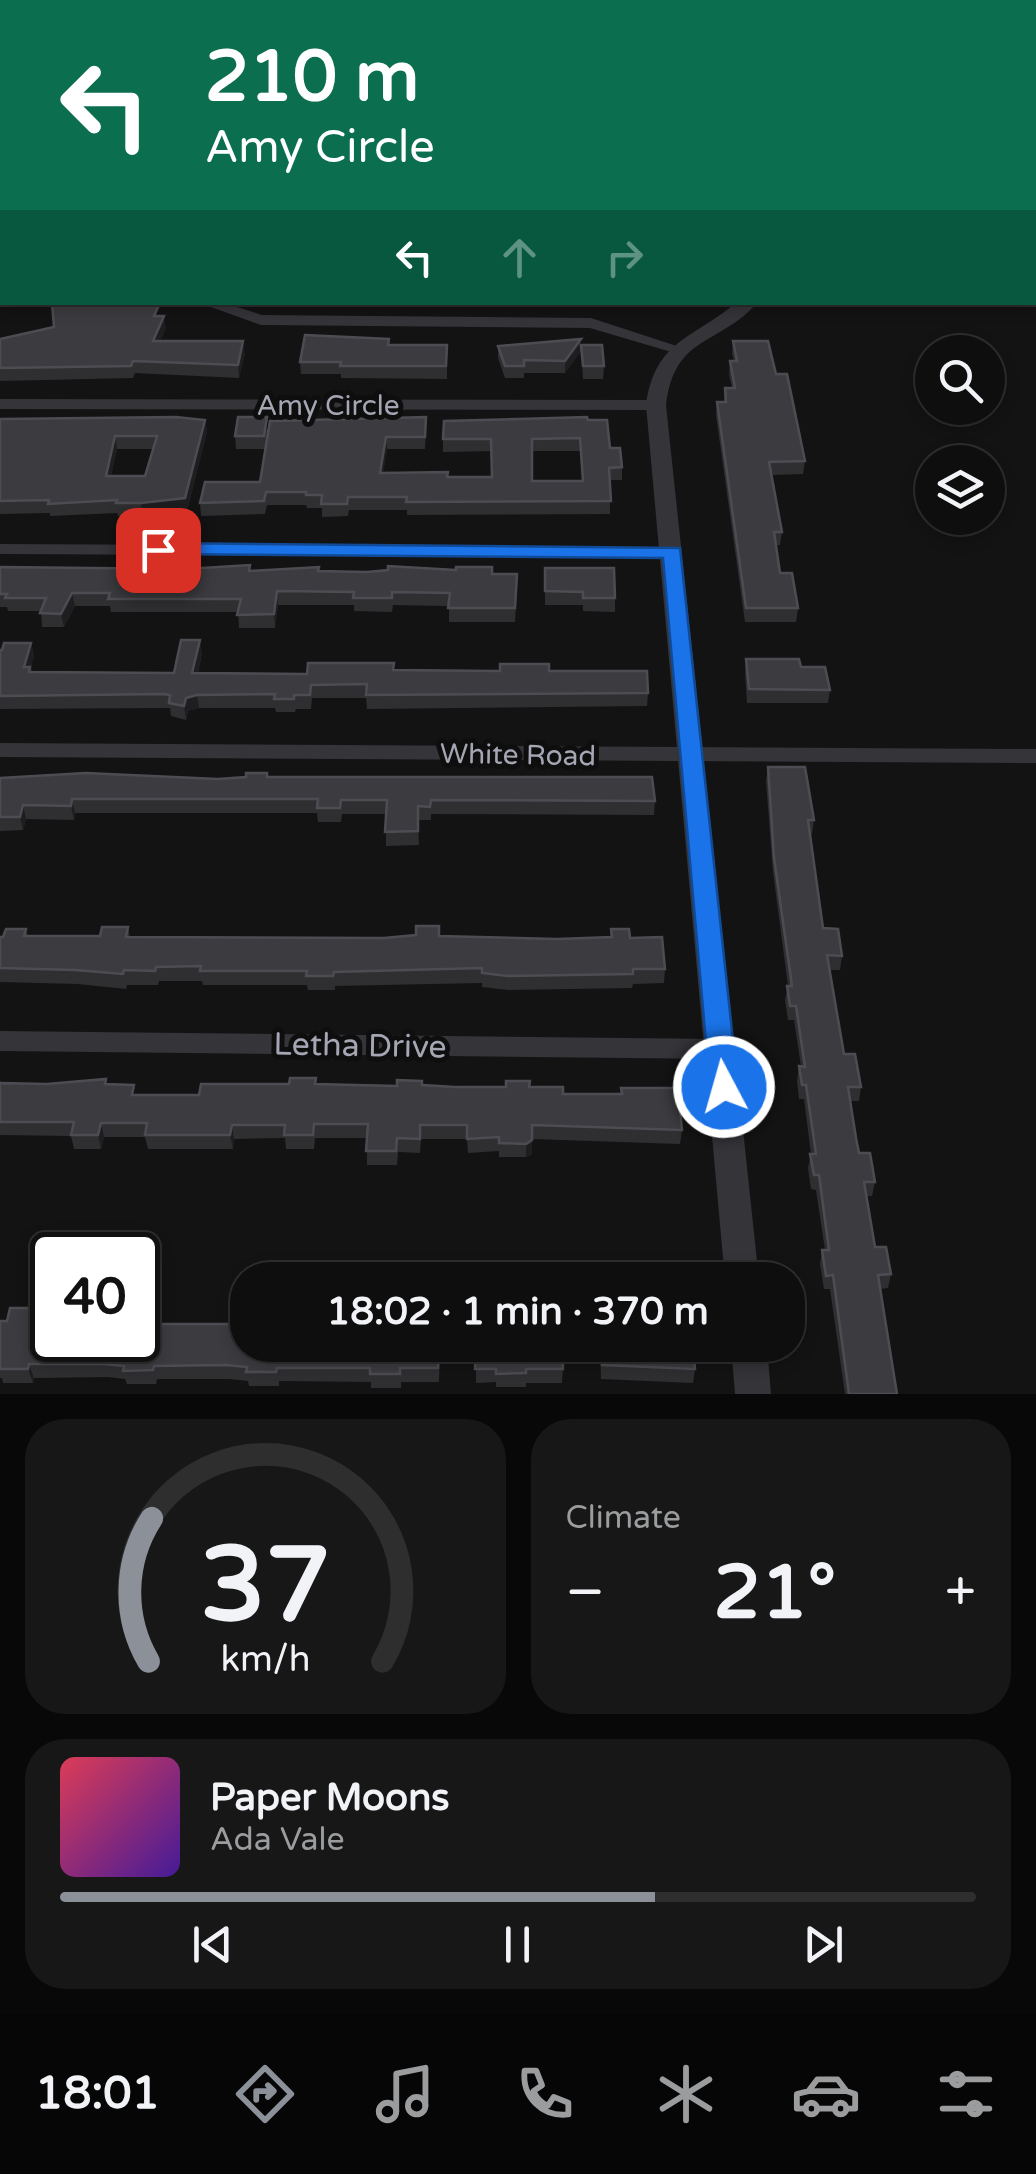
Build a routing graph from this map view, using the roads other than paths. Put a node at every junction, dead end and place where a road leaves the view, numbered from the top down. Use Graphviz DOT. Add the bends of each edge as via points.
graph roads {
  1 [pos="214,305"];
  2 [pos="745,305"];
  3 [pos="678,349"];
  4 [pos="0,404"];
  5 [pos="656,404"];
  6 [pos="0,549"];
  7 [pos="672,552"];
  8 [pos="0,750"];
  9 [pos="692,756"];
  10 [pos="1036,756"];
  11 [pos="0,1041"];
  12 [pos="720,1049"];
  13 [pos="740,1262"];
  14 [pos="751,1362"];
  15 [pos="754,1394"];
  1 -- 3 [label="street" via="261,320 591,323"];
  2 -- 3 [label="street"];
  3 -- 5 [label="street" via="662,364"];
  4 -- 5 [label="street, Amy Circle"];
  5 -- 7 [label="street"];
  6 -- 7 [label="street"];
  7 -- 9 [label="street"];
  8 -- 9 [label="street, White Road"];
  9 -- 10 [label="street, White Road"];
  9 -- 12 [label="street"];
  11 -- 12 [label="street, Letha Drive"];
  12 -- 13 [label="street"];
  14 -- 15 [label="street"];
}
